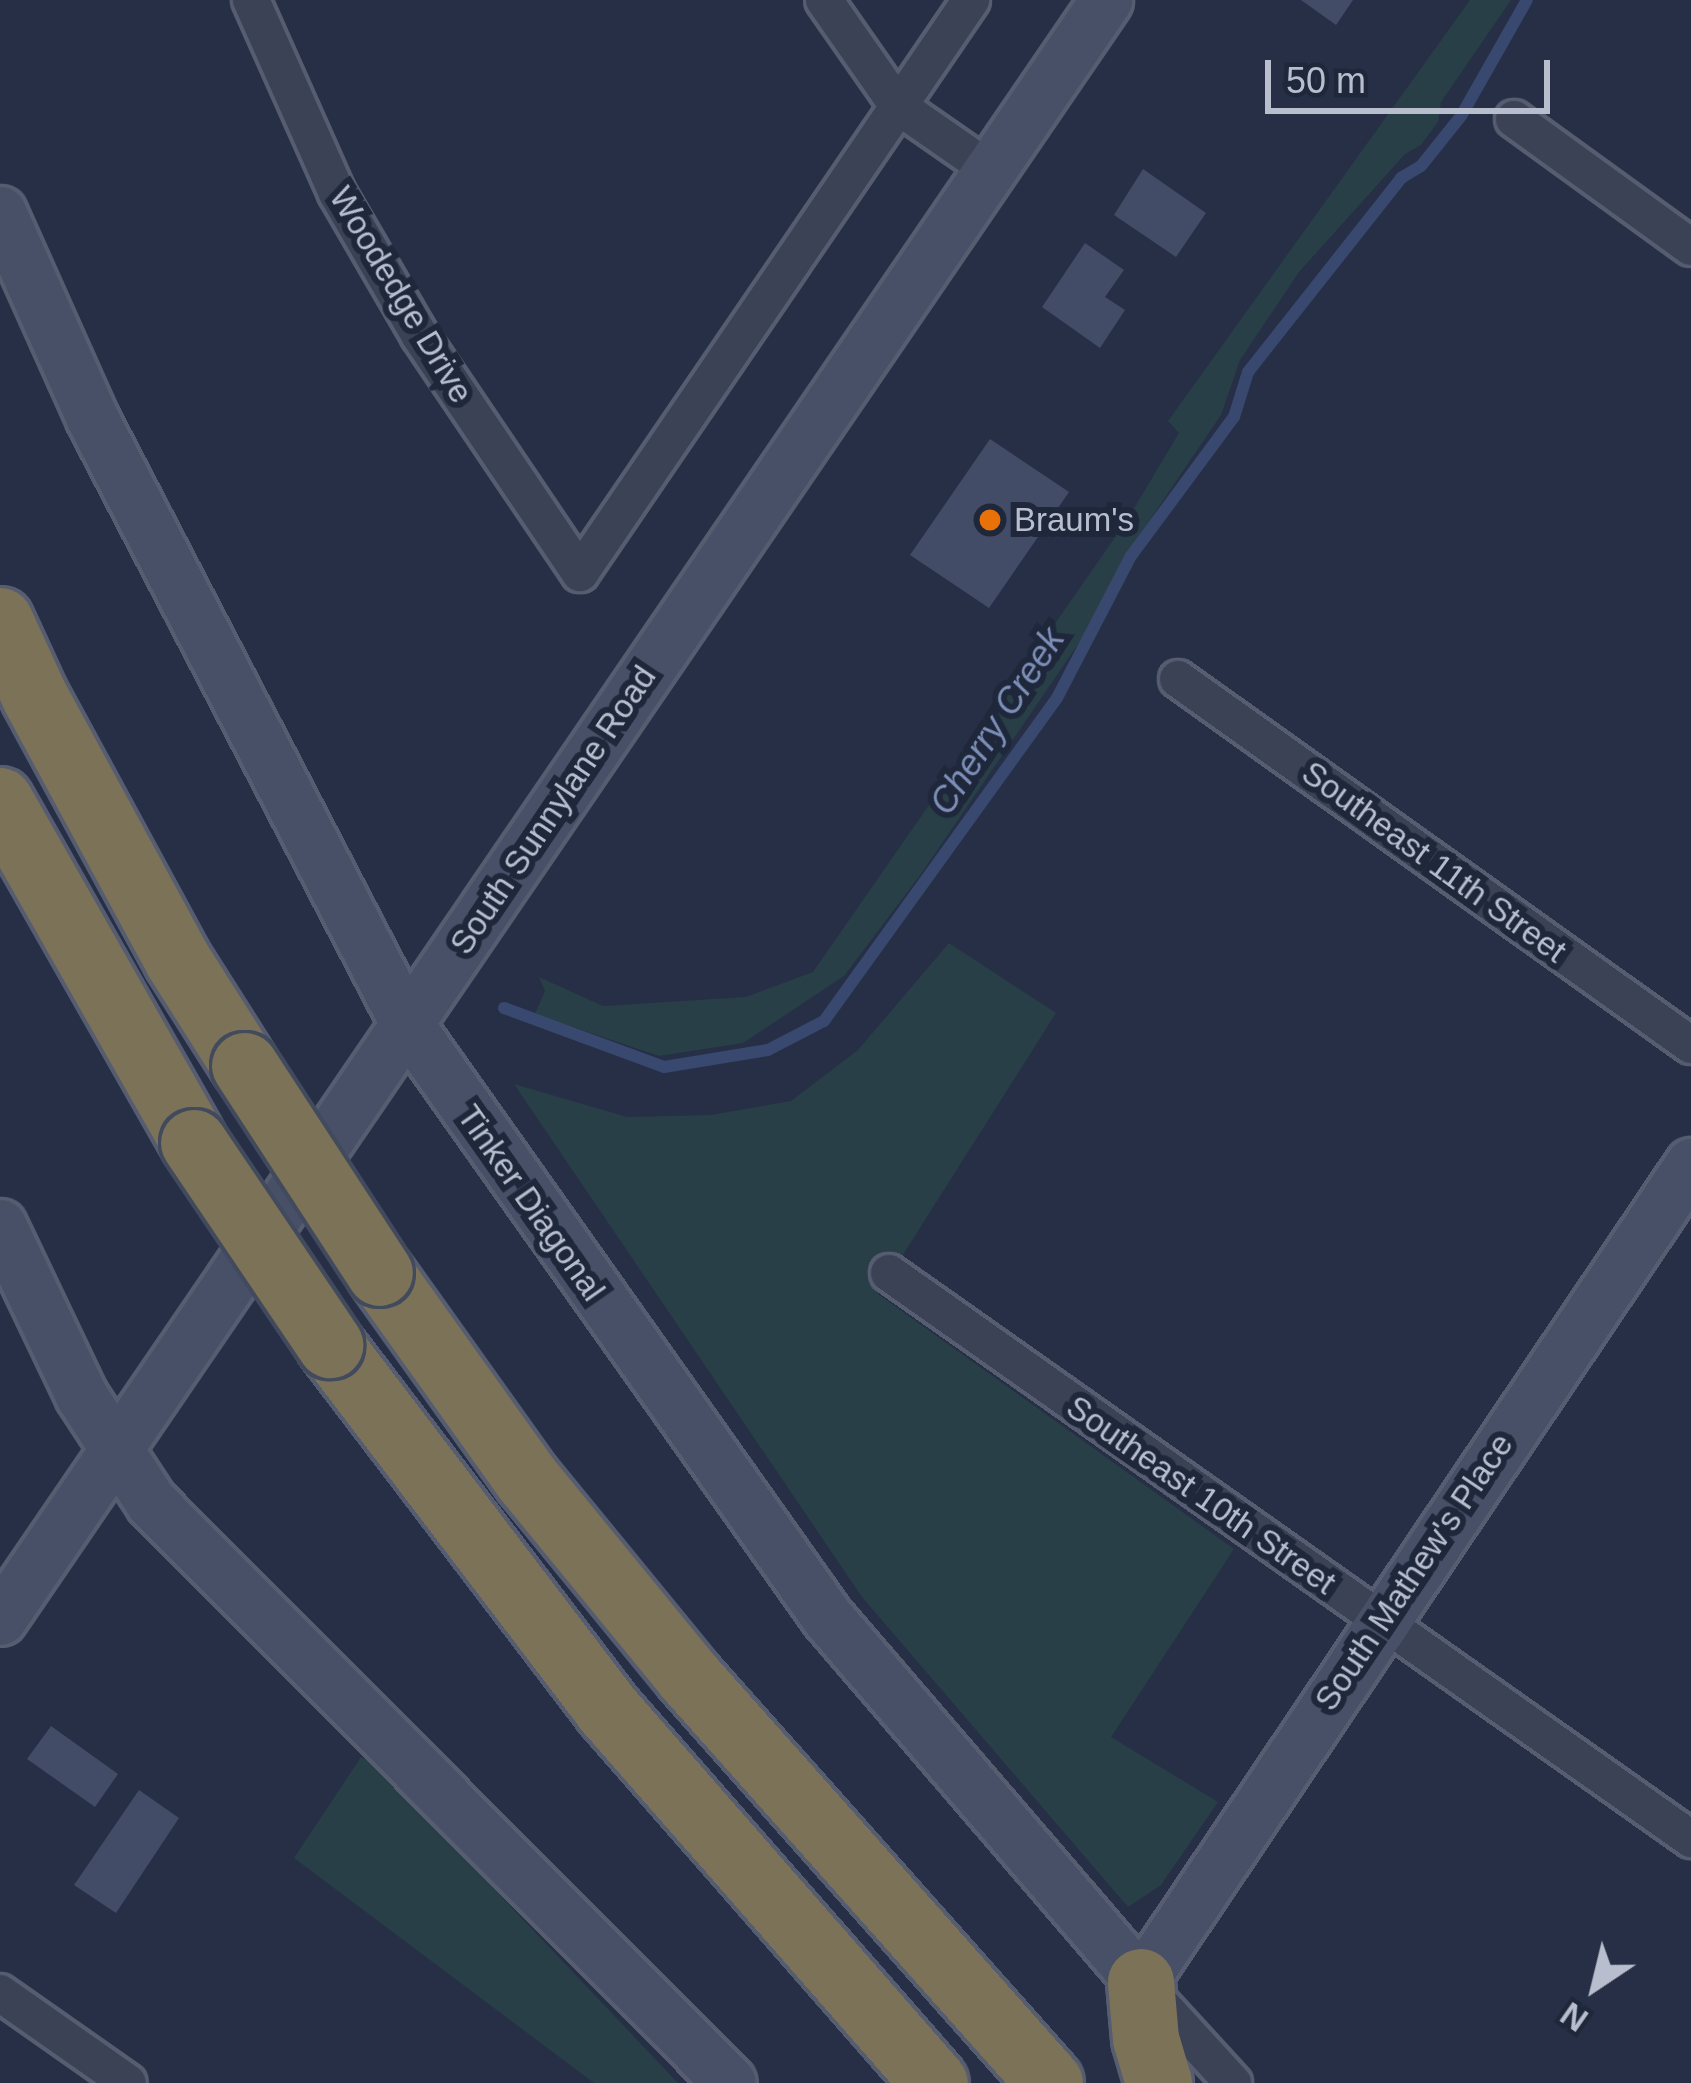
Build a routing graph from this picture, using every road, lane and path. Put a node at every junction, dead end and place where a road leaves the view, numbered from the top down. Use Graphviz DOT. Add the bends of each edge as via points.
graph roads {
  1 [pos="251,0"];
  2 [pos="824,0"];
  3 [pos="971,0"];
  4 [pos="1106,0"];
  5 [pos="898,106"];
  6 [pos="1514,119"];
  7 [pos="990,170"];
  8 [pos="0,212"];
  9 [pos="1691,247"];
  10 [pos="0,621"];
  11 [pos="1178,679"];
  12 [pos="0,801"];
  13 [pos="405,1021"];
  14 [pos="1691,1046"];
  15 [pos="1691,1164"];
  16 [pos="0,1225"];
  17 [pos="889,1274"];
  18 [pos="117,1448"];
  19 [pos="0,1619"];
  20 [pos="1379,1622"];
  21 [pos="1691,1840"];
  22 [pos="1141,1982"];
  23 [pos="0,1993"];
  24 [pos="128,2083"];
  25 [pos="730,2083"];
  26 [pos="934,2083"];
  27 [pos="1050,2083"];
  28 [pos="1159,2083"];
  29 [pos="1233,2083"];
  1 -- 5 [label="street, Woodedge Drive" via="337,193 419,336 580,573"];
  2 -- 5 [label="street"];
  3 -- 5 [label="street"];
  4 -- 7 [label="street, South Sunnylane Road"];
  5 -- 7 [label="street"];
  6 -- 9 [label="street"];
  7 -- 13 [label="street, South Sunnylane Road"];
  8 -- 13 [label="street, Tinker Diagonal" via="92,418"];
  10 -- 27 [label="highway, bridge" via="177,959 380,1273 527,1479 689,1677"];
  11 -- 14 [label="street, Southeast 11th Street"];
  12 -- 26 [label="highway, bridge" via="194,1143 330,1345 608,1710"];
  13 -- 18 [label="street, South Sunnylane Road"];
  13 -- 22 [label="street, Tinker Diagonal" via="827,1617"];
  15 -- 20 [label="street, South Mathew's Place"];
  16 -- 18 [label="street" via="81,1395"];
  17 -- 20 [label="street, Southeast 10th Street"];
  18 -- 19 [label="street, South Sunnylane Road"];
  18 -- 25 [label="street" via="151,1502"];
  20 -- 21 [label="street, Southeast 10th Street"];
  20 -- 22 [label="street, South Mathew's Place"];
  22 -- 28 [label="highway"];
  22 -- 29 [label="street, Tinker Diagonal"];
  23 -- 24 [label="street"];
}
